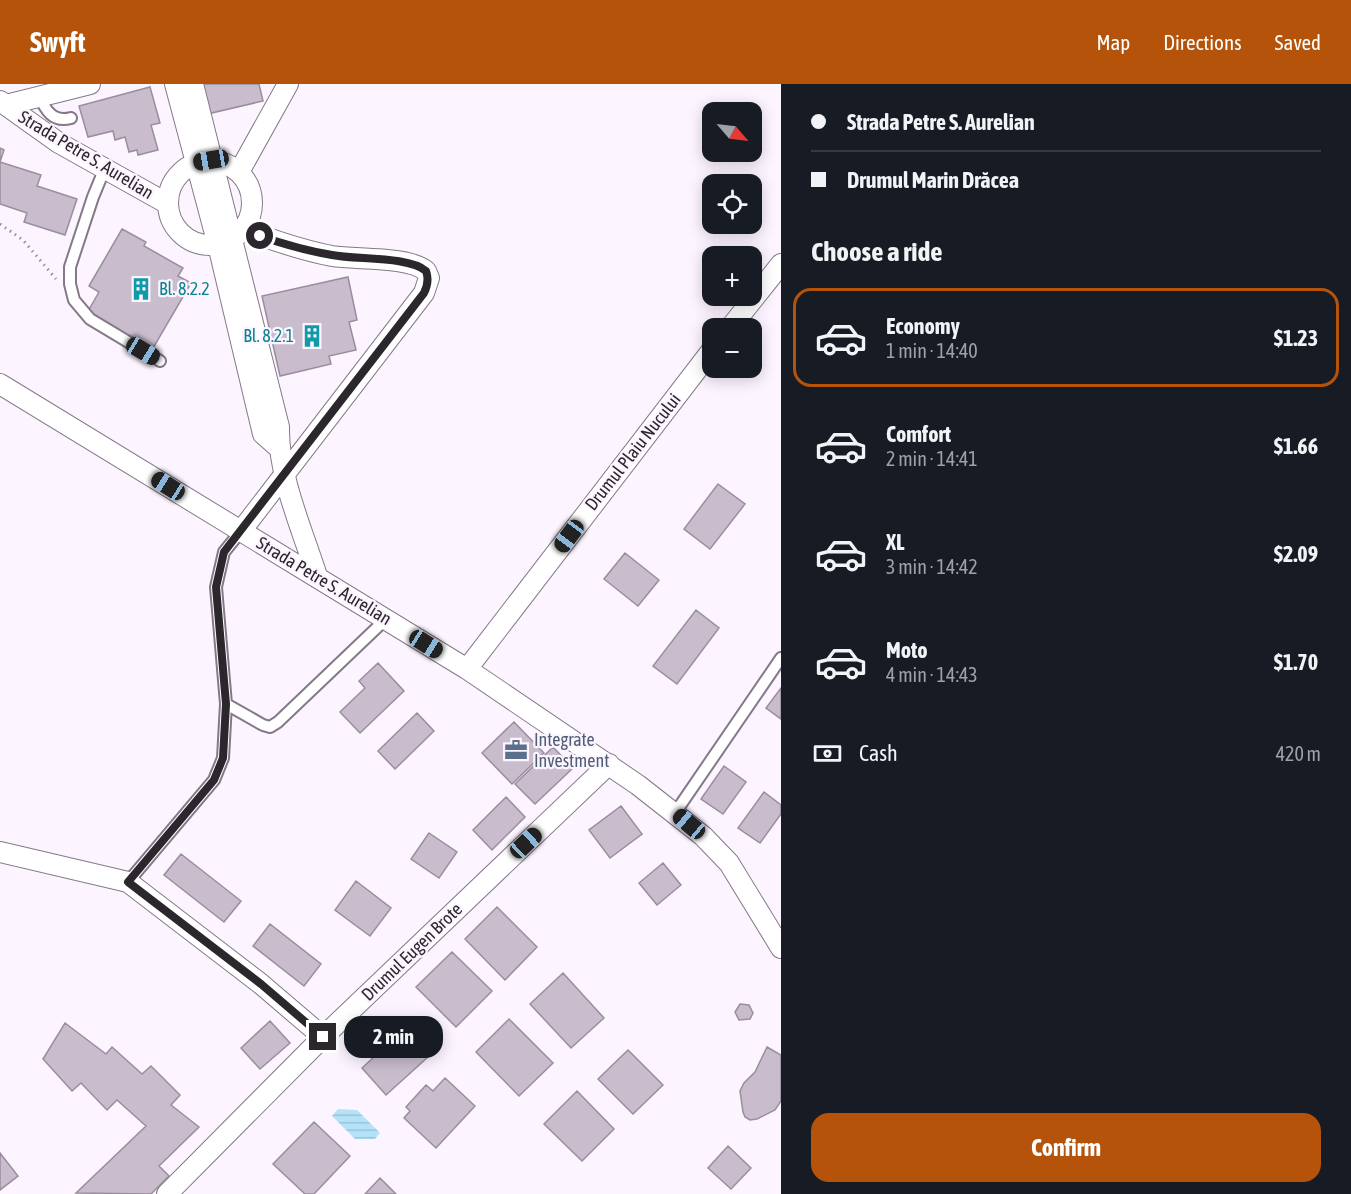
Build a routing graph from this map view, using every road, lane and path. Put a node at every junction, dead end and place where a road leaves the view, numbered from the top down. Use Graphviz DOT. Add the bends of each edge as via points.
graph roads {
  1 [pos="90,84"];
  2 [pos="175,84"];
  3 [pos="193,84"];
  4 [pos="288,84"];
  5 [pos="39,95"];
  6 [pos="3,103"];
  7 [pos="70,118"];
  8 [pos="203,161"];
  9 [pos="105,168"];
  10 [pos="239,172"];
  11 [pos="168,204"];
  12 [pos="0,224"];
  13 [pos="231,238"];
  14 [pos="781,264"];
  15 [pos="74,300"];
  16 [pos="738,318"];
  17 [pos="160,361"];
  18 [pos="702,363"];
  19 [pos="0,384"];
  20 [pos="284,473"];
  21 [pos="241,531"];
  22 [pos="316,576"];
  23 [pos="386,619"];
  24 [pos="781,658"];
  25 [pos="467,669"];
  26 [pos="226,704"];
  27 [pos="609,764"];
  28 [pos="675,813"];
  29 [pos="0,852"];
  30 [pos="128,882"];
  31 [pos="781,948"];
  32 [pos="323,1037"];
  33 [pos="167,1194"];
  1 -- 5 [label="street, Strada Petre S. Aurelian"];
  2 -- 8 [label="street"];
  3 -- 8 [label="street"];
  4 -- 10 [label="street"];
  5 -- 6 [label="street, Strada Petre S. Aurelian"];
  5 -- 7 [label="lane" via="44,108 54,117 62,121"];
  6 -- 9 [label="street, Strada Petre S. Aurelian" via="59,143"];
  8 -- 10 [label="street" via="226,163"];
  8 -- 11 [label="street" via="181,172 171,187"];
  8 -- 13 [label="street"];
  9 -- 11 [label="street, Strada Petre S. Aurelian"];
  9 -- 15 [label="lane" via="70,267"];
  10 -- 13 [label="street" via="248,184 252,200 250,216"];
  11 -- 13 [label="street" via="178,231 189,240 203,245"];
  12 -- 15 [label="path" via="23,240"];
  13 -- 20 [label="street" via="263,434 279,448"];
  13 -- 20 [label="street" via="277,242 332,255 414,263 429,278 424,293"];
  14 -- 16 [label="street"];
  15 -- 17 [label="lane" via="90,319"];
  18 -- 25 [label="street, Drumul Plaiu Nucului"];
  19 -- 21 [label="street, Strada Petre S. Aurelian"];
  20 -- 21 [label="street"];
  20 -- 22 [label="street"];
  21 -- 22 [label="street, Strada Petre S. Aurelian"];
  21 -- 26 [label="lane" via="224,552 216,587"];
  22 -- 23 [label="street, Strada Petre S. Aurelian"];
  23 -- 25 [label="street, Strada Petre S. Aurelian"];
  23 -- 26 [label="lane" via="270,727"];
  24 -- 28 [label="lane"];
  25 -- 27 [label="street, Strada Petre S. Aurelian"];
  26 -- 30 [label="lane" via="223,758 214,780"];
  27 -- 28 [label="street, Strada Petre S. Aurelian"];
  27 -- 32 [label="street, Drumul Eugen Brote"];
  28 -- 31 [label="street, Strada Petre S. Aurelian" via="729,862"];
  29 -- 30 [label="street"];
  30 -- 32 [label="street"];
  32 -- 33 [label="street, Drumul Eugen Brote"];
}
